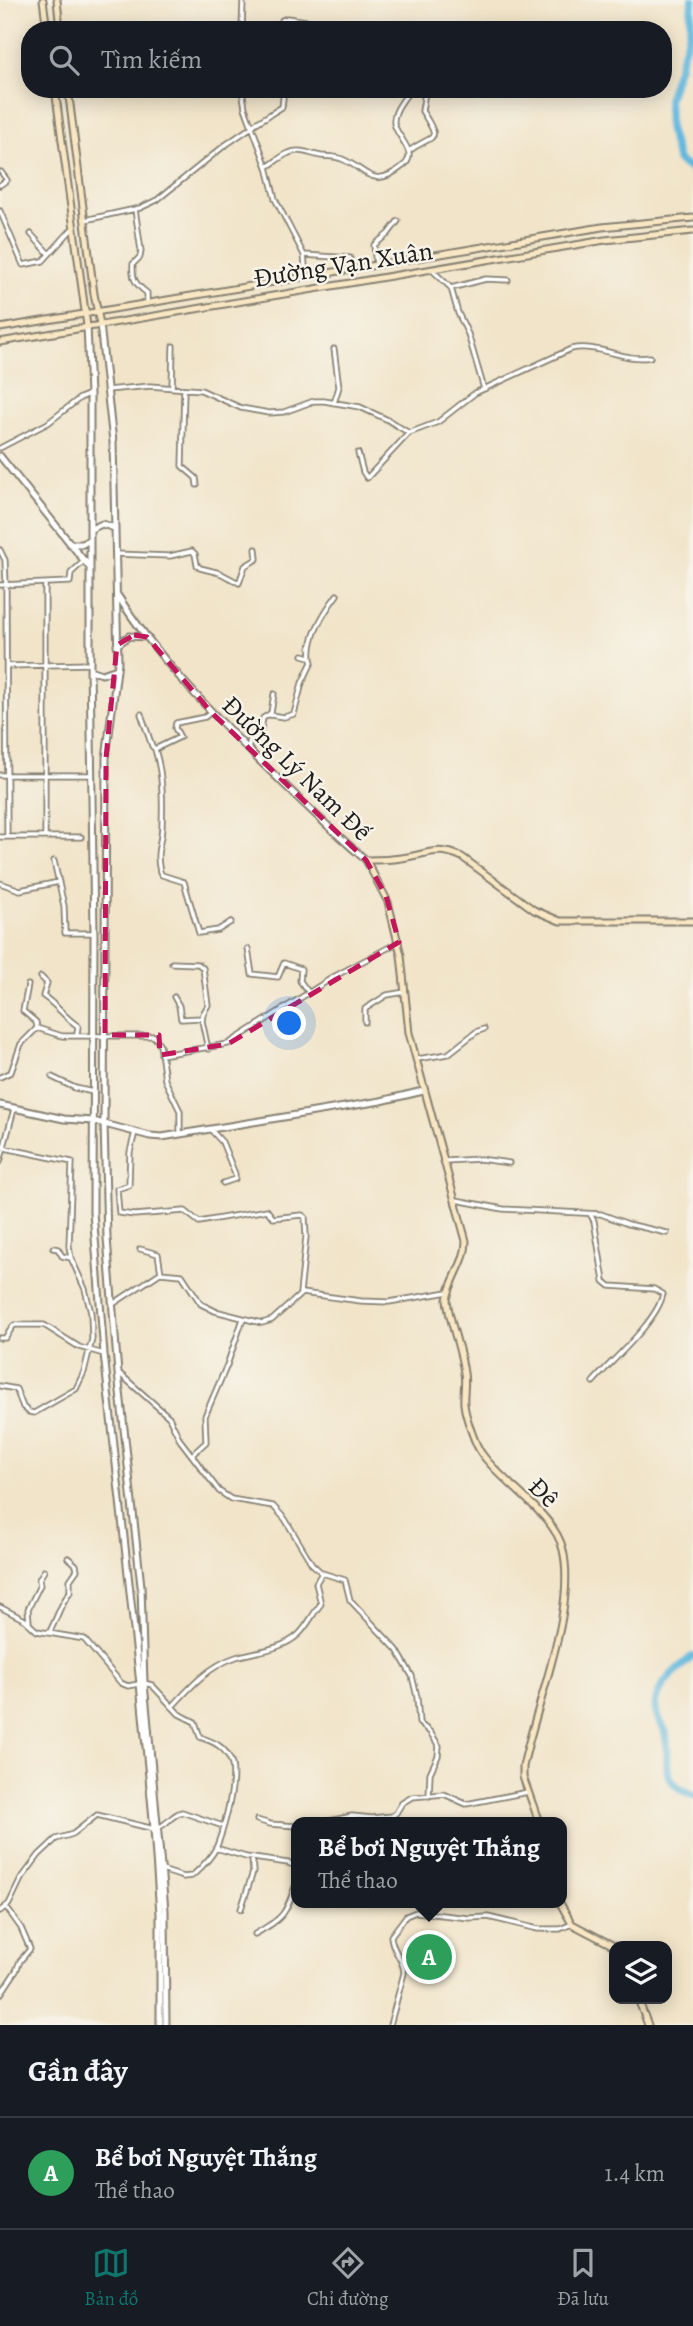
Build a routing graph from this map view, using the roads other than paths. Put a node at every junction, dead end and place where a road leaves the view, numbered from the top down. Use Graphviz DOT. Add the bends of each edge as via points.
graph roads {
  1 [pos="43,0"];
  2 [pos="57,0"];
  3 [pos="243,0"];
  4 [pos="46,21"];
  5 [pos="59,21"];
  6 [pos="242,21"];
  7 [pos="282,21"];
  8 [pos="306,21"];
  9 [pos="56,98"];
  10 [pos="69,98"];
  11 [pos="243,98"];
  12 [pos="283,98"];
  13 [pos="405,98"];
  14 [pos="424,98"];
  15 [pos="253,125"];
  16 [pos="409,151"];
  17 [pos="267,167"];
  18 [pos="1,172"];
  19 [pos="0,185"];
  20 [pos="135,209"];
  21 [pos="0,211"];
  22 [pos="84,211"];
  23 [pos="71,213"];
  24 [pos="693,218"];
  25 [pos="85,220"];
  26 [pos="398,221"];
  27 [pos="73,228"];
  28 [pos="693,231"];
  29 [pos="31,234"];
  30 [pos="50,254"];
  31 [pos="304,255"];
  32 [pos="428,256"];
  33 [pos="350,258"];
  34 [pos="376,265"];
  35 [pos="431,269"];
  36 [pos="306,277"];
  37 [pos="508,280"];
  38 [pos="451,288"];
  39 [pos="147,303"];
  40 [pos="98,312"];
  41 [pos="85,314"];
  42 [pos="100,324"];
  43 [pos="87,326"];
  44 [pos="0,328"];
  45 [pos="0,342"];
  46 [pos="173,346"];
  47 [pos="334,349"];
  48 [pos="650,357"];
  49 [pos="172,388"];
  50 [pos="184,389"];
  51 [pos="484,389"];
  52 [pos="107,390"];
  53 [pos="90,394"];
  54 [pos="334,403"];
  55 [pos="409,433"];
  56 [pos="0,448"];
  57 [pos="358,453"];
  58 [pos="0,456"];
  59 [pos="197,485"];
  60 [pos="115,528"];
  61 [pos="91,529"];
  62 [pos="91,539"];
  63 [pos="70,544"];
  64 [pos="256,549"];
  65 [pos="0,550"];
  66 [pos="116,554"];
  67 [pos="85,560"];
  68 [pos="91,568"];
  69 [pos="45,584"];
  70 [pos="0,585"];
  71 [pos="6,585"];
  72 [pos="116,593"];
  73 [pos="337,595"];
  74 [pos="7,623"];
  75 [pos="0,624"];
  76 [pos="147,637"];
  77 [pos="117,645"];
  78 [pos="303,655"];
  79 [pos="312,660"];
  80 [pos="44,665"];
  81 [pos="7,666"];
  82 [pos="90,667"];
  83 [pos="117,669"];
  84 [pos="274,694"];
  85 [pos="211,712"];
  86 [pos="142,714"];
  87 [pos="270,715"];
  88 [pos="155,749"];
  89 [pos="248,749"];
  90 [pos="0,775"];
  91 [pos="7,775"];
  92 [pos="45,775"];
  93 [pos="91,775"];
  94 [pos="0,807"];
  95 [pos="7,807"];
  96 [pos="81,836"];
  97 [pos="92,836"];
  98 [pos="105,836"];
  99 [pos="0,837"];
  100 [pos="7,837"];
  101 [pos="45,837"];
  102 [pos="366,860"];
  103 [pos="54,861"];
  104 [pos="59,882"];
  105 [pos="0,883"];
  106 [pos="693,920"];
  107 [pos="231,922"];
  108 [pos="94,933"];
  109 [pos="399,942"];
  110 [pos="248,949"];
  111 [pos="172,962"];
  112 [pos="41,977"];
  113 [pos="28,985"];
  114 [pos="405,992"];
  115 [pos="309,993"];
  116 [pos="174,997"];
  117 [pos="202,1018"];
  118 [pos="365,1021"];
  119 [pos="37,1028"];
  120 [pos="484,1029"];
  121 [pos="78,1034"];
  122 [pos="94,1035"];
  123 [pos="105,1035"];
  124 [pos="208,1049"];
  125 [pos="160,1055"];
  126 [pos="415,1059"];
  127 [pos="0,1077"];
  128 [pos="52,1077"];
  129 [pos="423,1091"];
  130 [pos="93,1092"];
  131 [pos="0,1105"];
  132 [pos="14,1109"];
  133 [pos="93,1121"];
  134 [pos="104,1123"];
  135 [pos="209,1128"];
  136 [pos="135,1132"];
  137 [pos="180,1133"];
  138 [pos="2,1148"];
  139 [pos="444,1161"];
  140 [pos="0,1162"];
  141 [pos="509,1163"];
  142 [pos="223,1183"];
  143 [pos="456,1200"];
  144 [pos="590,1214"];
  145 [pos="667,1233"];
  146 [pos="53,1248"];
  147 [pos="140,1249"];
  148 [pos="71,1258"];
  149 [pos="161,1273"];
  150 [pos="448,1292"];
  151 [pos="300,1293"];
  152 [pos="113,1304"];
  153 [pos="243,1319"];
  154 [pos="0,1339"];
  155 [pos="89,1351"];
  156 [pos="104,1353"];
  157 [pos="118,1373"];
  158 [pos="593,1382"];
  159 [pos="0,1386"];
  160 [pos="192,1454"];
  161 [pos="68,1558"];
  162 [pos="44,1571"];
  163 [pos="321,1573"];
  164 [pos="0,1607"];
  165 [pos="29,1624"];
  166 [pos="49,1633"];
  167 [pos="142,1684"];
  168 [pos="172,1707"];
  169 [pos="528,1792"];
  170 [pos="429,1796"];
  171 [pos="382,1817"];
  172 [pos="537,1817"];
  173 [pos="257,1820"];
  174 [pos="223,1826"];
  175 [pos="291,1826"];
  176 [pos="156,1829"];
  177 [pos="216,1848"];
  178 [pos="252,1858"];
  179 [pos="291,1864"];
  180 [pos="162,1870"];
  181 [pos="291,1900"];
  182 [pos="6,1907"];
  183 [pos="563,1908"];
  184 [pos="242,1909"];
  185 [pos="0,1911"];
  186 [pos="572,1924"];
  187 [pos="255,1934"];
  188 [pos="609,1943"];
  189 [pos="0,1995"];
  190 [pos="640,2004"];
  191 [pos="160,2025"];
  192 [pos="166,2025"];
  193 [pos="390,2025"];
  194 [pos="648,2025"];
  1 -- 4 [label="main road"];
  2 -- 5 [label="main road"];
  3 -- 6 [label="street"];
  7 -- 8 [label="street"];
  9 -- 23 [label="main road"];
  10 -- 22 [label="main road"];
  11 -- 15 [label="street"];
  12 -- 15 [label="street" via="282,107"];
  13 -- 16 [label="street" via="394,121"];
  14 -- 16 [label="street" via="422,111 434,134"];
  15 -- 17 [label="street"];
  15 -- 20 [label="street" via="157,201"];
  16 -- 17 [label="street" via="406,164 377,177 369,177 341,158 304,151 291,152"];
  17 -- 31 [label="street" via="277,203"];
  18 -- 19 [label="street" via="7,180"];
  20 -- 25 [label="street"];
  20 -- 39 [label="street" via="141,251 133,264 133,279 147,293"];
  21 -- 30 [label="street" via="23,265 43,261"];
  22 -- 23 [label="main road"];
  22 -- 25 [label="main road"];
  23 -- 27 [label="main road"];
  24 -- 32 [label="main road, Đường Vạn Xuân" via="601,227"];
  25 -- 40 [label="main road"];
  26 -- 34 [label="street" via="374,245"];
  27 -- 30 [label="street"];
  27 -- 41 [label="main road"];
  28 -- 35 [label="main road, Đường Vạn Xuân" via="604,240"];
  29 -- 30 [label="street"];
  31 -- 33 [label="street"];
  31 -- 36 [label="street"];
  32 -- 34 [label="main road, Đường Vạn Xuân"];
  32 -- 35 [label="main road"];
  34 -- 36 [label="main road, Đường Vạn Xuân"];
  35 -- 38 [label="street"];
  35 -- 42 [label="main road, Đường Vạn Xuân"];
  36 -- 39 [label="main road, Đường Vạn Xuân"];
  37 -- 38 [label="street" via="486,279"];
  38 -- 51 [label="street"];
  39 -- 40 [label="main road, Đường Vạn Xuân"];
  40 -- 41 [label="main road, Đường Vạn Xuân"];
  40 -- 42 [label="main road"];
  41 -- 43 [label="main road"];
  41 -- 44 [label="main road, Đường Vạn Xuân"];
  42 -- 43 [label="main road, Đường Vạn Xuân"];
  42 -- 52 [label="street"];
  43 -- 45 [label="main road, Đường Vạn Xuân"];
  43 -- 53 [label="street"];
  46 -- 49 [label="street"];
  47 -- 54 [label="street" via="339,387"];
  48 -- 51 [label="street" via="576,348"];
  49 -- 50 [label="street"];
  49 -- 52 [label="street"];
  50 -- 54 [label="street" via="207,391 241,408 270,413 314,401"];
  50 -- 59 [label="street" via="182,466 196,478"];
  51 -- 55 [label="street" via="441,420"];
  52 -- 60 [label="street"];
  53 -- 56 [label="street"];
  53 -- 61 [label="street"];
  54 -- 55 [label="street" via="360,407"];
  55 -- 57 [label="street" via="367,478"];
  58 -- 63 [label="street"];
  60 -- 61 [label="street" via="102,524"];
  60 -- 66 [label="street"];
  61 -- 62 [label="street"];
  62 -- 63 [label="street"];
  62 -- 68 [label="street"];
  63 -- 67 [label="street"];
  64 -- 66 [label="street" via="257,559 245,566 239,583 200,568 192,551 170,556"];
  65 -- 71 [label="street"];
  66 -- 72 [label="street"];
  67 -- 68 [label="street"];
  67 -- 69 [label="street" via="71,573 69,582"];
  68 -- 82 [label="street"];
  69 -- 71 [label="street"];
  69 -- 80 [label="street"];
  70 -- 71 [label="street"];
  71 -- 74 [label="street"];
  72 -- 76 [label="street, Đường Lý Nam Đế"];
  72 -- 77 [label="street"];
  73 -- 79 [label="street" via="312,642"];
  74 -- 75 [label="street"];
  74 -- 81 [label="street"];
  76 -- 77 [label="street" via="128,636"];
  76 -- 85 [label="street, Đường Lý Nam Đế"];
  77 -- 83 [label="street"];
  78 -- 79 [label="street"];
  79 -- 87 [label="street" via="295,713"];
  80 -- 81 [label="street"];
  80 -- 82 [label="street"];
  80 -- 92 [label="street"];
  81 -- 91 [label="street"];
  82 -- 83 [label="street" via="102,674"];
  82 -- 93 [label="street"];
  83 -- 98 [label="street" via="106,758"];
  84 -- 87 [label="street"];
  85 -- 88 [label="street" via="176,723 180,737"];
  85 -- 89 [label="street, Đường Lý Nam Đế"];
  86 -- 88 [label="street"];
  87 -- 89 [label="street" via="263,718 261,731 250,740"];
  88 -- 107 [label="street" via="164,784 156,852 160,873 184,882 198,933"];
  89 -- 102 [label="street, Đường Lý Nam Đế"];
  90 -- 91 [label="street"];
  91 -- 92 [label="street"];
  91 -- 95 [label="street"];
  92 -- 93 [label="street"];
  92 -- 101 [label="street"];
  93 -- 97 [label="street"];
  94 -- 95 [label="street"];
  95 -- 100 [label="street"];
  96 -- 101 [label="street"];
  97 -- 98 [label="street"];
  97 -- 108 [label="street"];
  98 -- 123 [label="street"];
  99 -- 100 [label="street"];
  100 -- 101 [label="street"];
  102 -- 106 [label="main road, Đường Lý Nam Đế" via="449,850 534,910 560,921"];
  102 -- 109 [label="main road" via="386,896"];
  103 -- 104 [label="street"];
  104 -- 105 [label="street" via="20,890"];
  104 -- 108 [label="street" via="65,933"];
  108 -- 122 [label="street"];
  109 -- 114 [label="main road"];
  109 -- 115 [label="street"];
  110 -- 115 [label="street" via="252,974 278,976 288,963 301,969 300,981"];
  111 -- 117 [label="street" via="203,968 208,1005"];
  112 -- 121 [label="street" via="47,983 43,996 78,1026"];
  113 -- 119 [label="street" via="23,1011"];
  114 -- 118 [label="street" via="387,995 365,1009"];
  114 -- 126 [label="main road"];
  115 -- 124 [label="street" via="232,1042"];
  116 -- 117 [label="street" via="181,1019"];
  117 -- 124 [label="street"];
  119 -- 121 [label="street"];
  119 -- 127 [label="street" via="21,1044 11,1072"];
  120 -- 126 [label="street" via="448,1054"];
  121 -- 122 [label="street"];
  122 -- 123 [label="street"];
  122 -- 130 [label="street"];
  123 -- 125 [label="street" via="154,1036"];
  123 -- 134 [label="street"];
  124 -- 125 [label="street"];
  125 -- 137 [label="street" via="165,1080 180,1111"];
  126 -- 129 [label="main road"];
  128 -- 130 [label="street"];
  129 -- 135 [label="street"];
  129 -- 139 [label="main road"];
  130 -- 133 [label="street"];
  131 -- 132 [label="street"];
  132 -- 133 [label="street"];
  132 -- 138 [label="street"];
  133 -- 134 [label="street"];
  133 -- 156 [label="street" via="93,1212"];
  134 -- 136 [label="street"];
  134 -- 152 [label="street"];
  135 -- 137 [label="street"];
  135 -- 142 [label="street" via="222,1142 234,1174 235,1179"];
  136 -- 137 [label="street" via="162,1137"];
  136 -- 151 [label="street" via="129,1185 117,1189 119,1213 185,1211 199,1222 267,1210 273,1218 302,1214 306,1237"];
  138 -- 140 [label="street"];
  138 -- 148 [label="street" via="72,1162"];
  139 -- 141 [label="street"];
  139 -- 143 [label="main road"];
  143 -- 144 [label="street" via="503,1209"];
  143 -- 150 [label="main road" via="466,1251"];
  144 -- 145 [label="street"];
  144 -- 158 [label="street" via="604,1281 610,1286 654,1289 663,1294 656,1311"];
  146 -- 148 [label="street"];
  147 -- 149 [label="street" via="158,1254"];
  148 -- 155 [label="street" via="91,1312"];
  149 -- 152 [label="street"];
  149 -- 153 [label="street" via="181,1274 201,1304"];
  150 -- 151 [label="street" via="389,1302"];
  150 -- 169 [label="main road, Đê" via="448,1310 465,1373 464,1406 480,1452 544,1516 563,1548 564,1599 523,1768"];
  151 -- 153 [label="street" via="267,1322"];
  152 -- 157 [label="street"];
  153 -- 160 [label="street" via="205,1416 206,1442"];
  154 -- 155 [label="street" via="14,1325 44,1325"];
  155 -- 156 [label="street"];
  155 -- 159 [label="street" via="76,1389 34,1413 23,1407 16,1389"];
  156 -- 167 [label="street"];
  157 -- 160 [label="street" via="164,1412"];
  157 -- 167 [label="street" via="141,1586"];
  160 -- 163 [label="street" via="224,1495 277,1509"];
  161 -- 166 [label="street" via="77,1570"];
  162 -- 165 [label="street" via="28,1609"];
  163 -- 168 [label="street" via="316,1583 321,1604 298,1635 215,1666"];
  163 -- 170 [label="street" via="345,1580 350,1600 397,1650 412,1675 419,1723 439,1746 430,1773"];
  164 -- 165 [label="street"];
  165 -- 166 [label="street"];
  166 -- 167 [label="street" via="83,1639 121,1683"];
  167 -- 168 [label="street" via="156,1688"];
  167 -- 176 [label="street"];
  168 -- 174 [label="street" via="195,1722 200,1737 216,1742 230,1759 232,1783"];
  169 -- 170 [label="street" via="466,1804 443,1794"];
  169 -- 172 [label="main road, Đê"];
  170 -- 171 [label="street" via="406,1799 393,1816"];
  173 -- 175 [label="street"];
  174 -- 176 [label="street" via="182,1812"];
  174 -- 177 [label="street"];
  176 -- 180 [label="street"];
  176 -- 182 [label="street" via="97,1815 73,1834 56,1839 39,1855"];
  176 -- 191 [label="street"];
  177 -- 178 [label="street"];
  177 -- 180 [label="street" via="191,1877"];
  178 -- 179 [label="street"];
  178 -- 184 [label="street" via="253,1872"];
  180 -- 192 [label="street"];
  181 -- 187 [label="street" via="281,1919"];
  182 -- 185 [label="street"];
  182 -- 189 [label="street" via="30,1949"];
  183 -- 186 [label="main road"];
  186 -- 188 [label="main road"];
  186 -- 193 [label="street" via="538,1929 488,1917 411,1913 391,1936 404,1973"];
  190 -- 194 [label="main road"];
}
